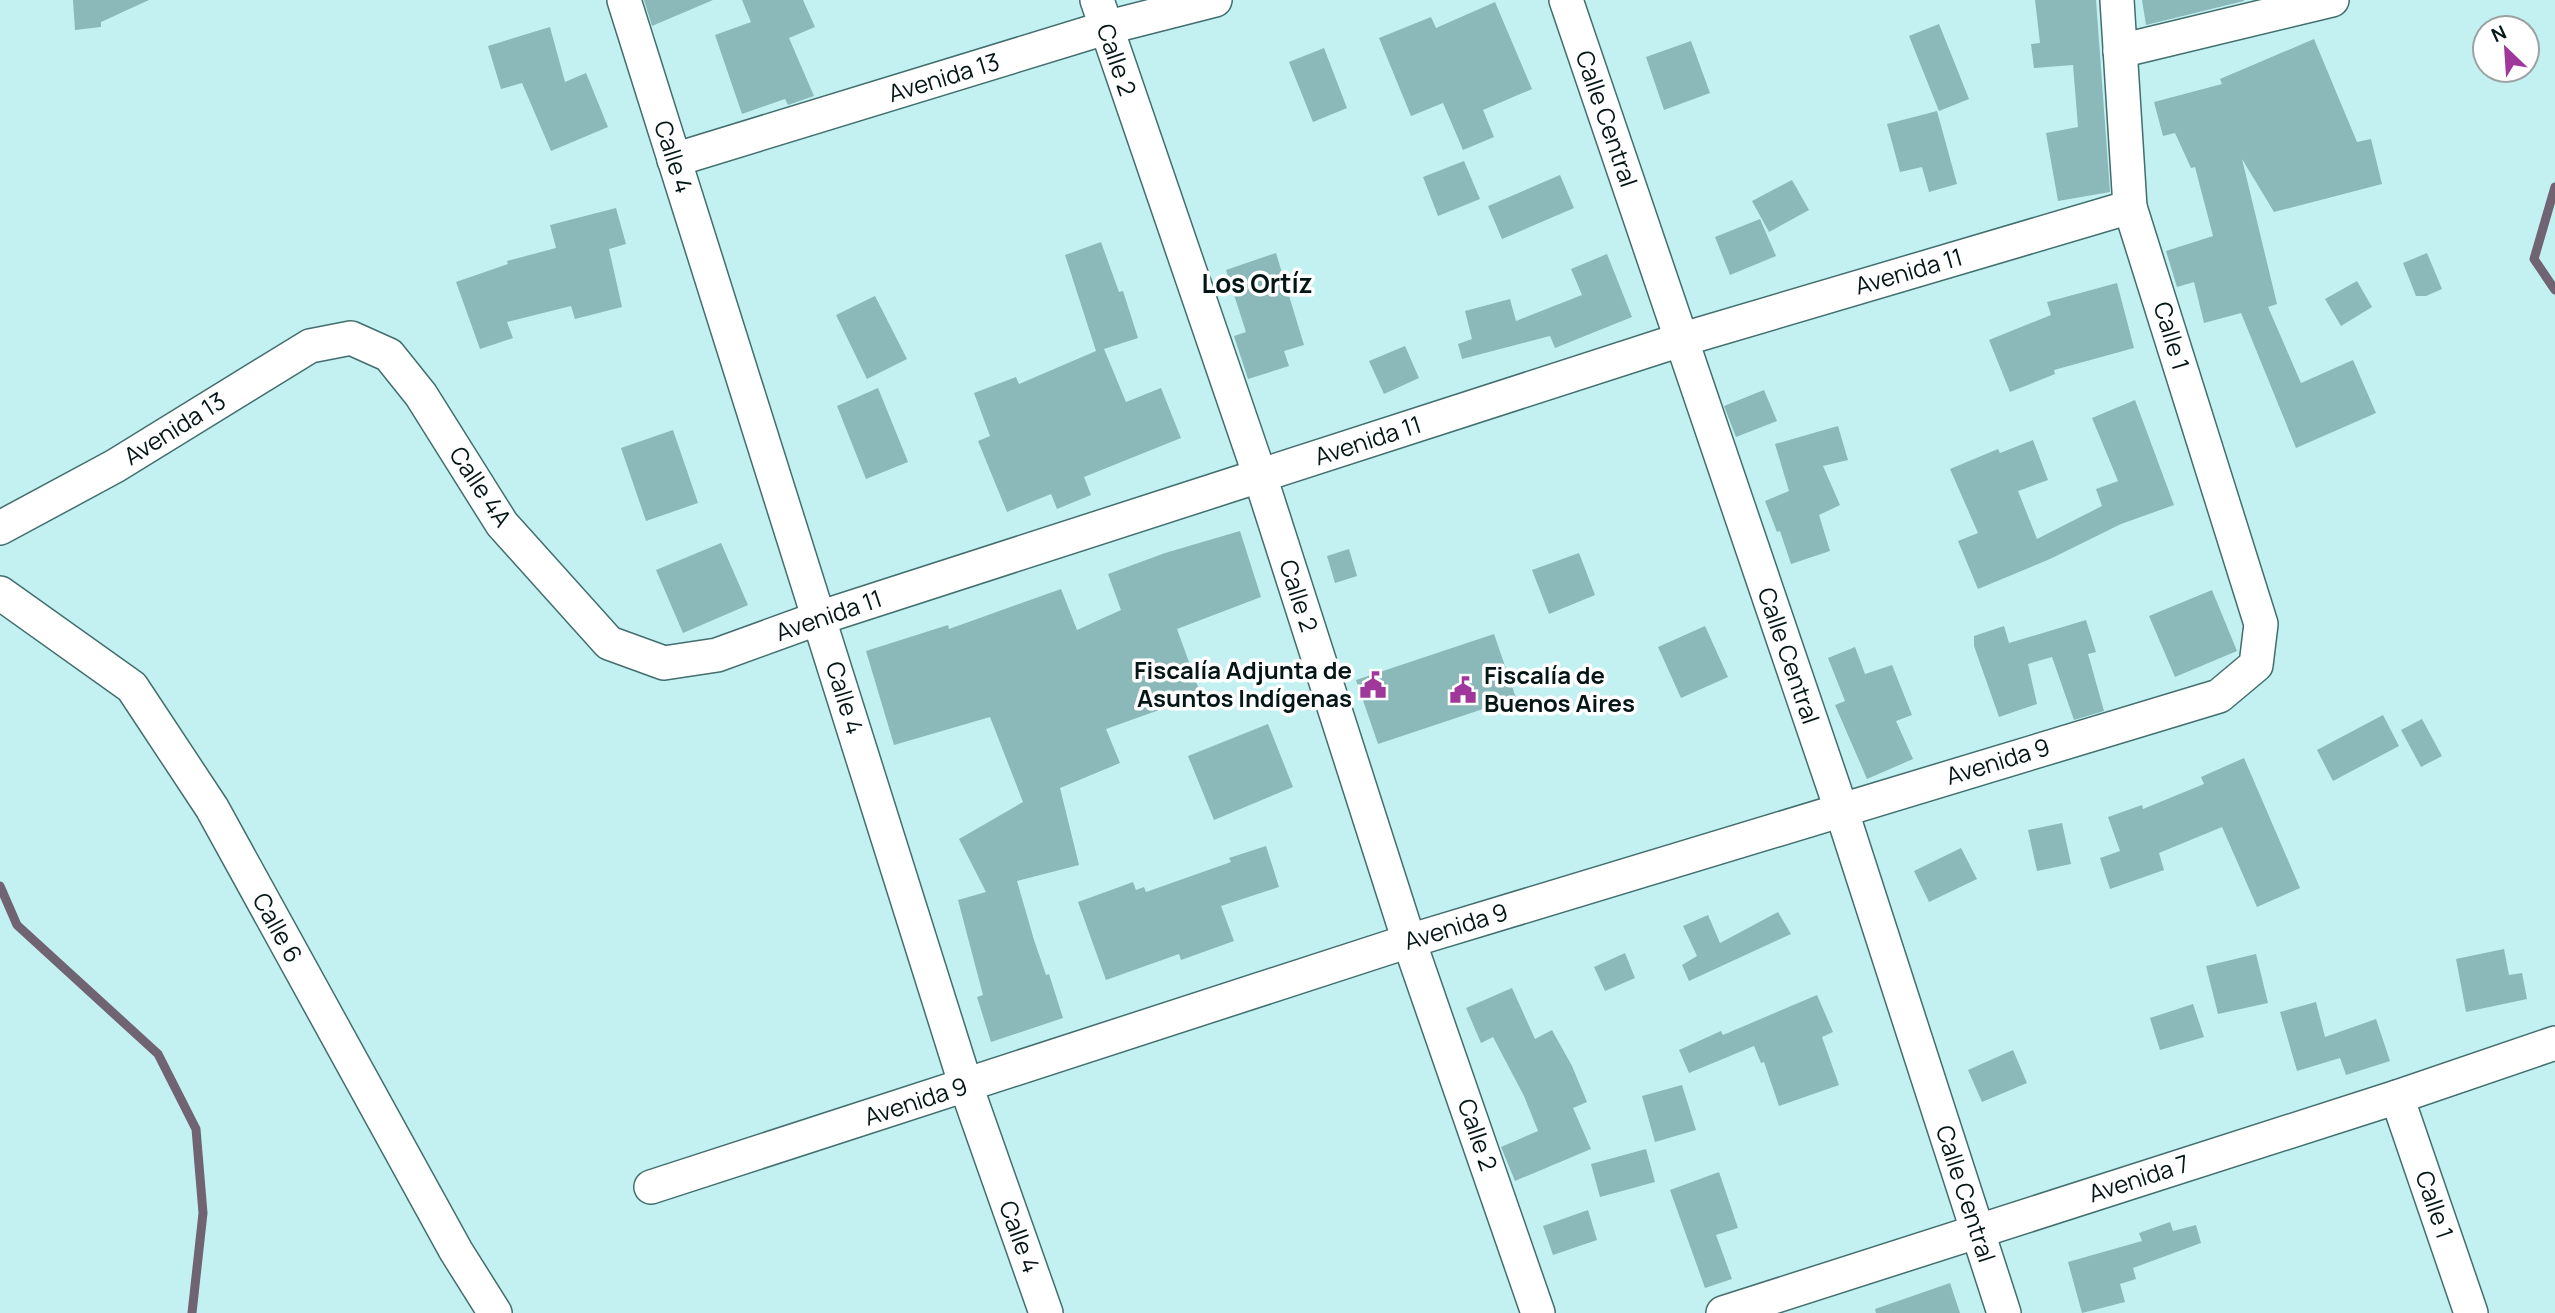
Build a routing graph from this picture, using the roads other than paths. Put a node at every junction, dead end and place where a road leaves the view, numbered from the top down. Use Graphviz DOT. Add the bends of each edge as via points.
graph roads {
  1 [pos="624,0"];
  2 [pos="1215,0"];
  3 [pos="1566,0"];
  4 [pos="2117,0"];
  5 [pos="2332,0"];
  6 [pos="1101,14"];
  7 [pos="2120,51"];
  8 [pos="674,160"];
  9 [pos="2130,207"];
  10 [pos="351,338"];
  11 [pos="1680,340"];
  12 [pos="1260,476"];
  13 [pos="0,528"];
  14 [pos="0,593"];
  15 [pos="819,618"];
  16 [pos="609,643"];
  17 [pos="2256,665"];
  18 [pos="1841,809"];
  19 [pos="1409,941"];
  20 [pos="2555,1043"];
  21 [pos="965,1086"];
  22 [pos="2398,1097"];
  23 [pos="651,1187"];
  24 [pos="1977,1231"];
  25 [pos="495,1313"];
  26 [pos="1046,1313"];
  27 [pos="1538,1313"];
  28 [pos="1723,1313"];
  29 [pos="2004,1313"];
  30 [pos="2471,1313"];
  1 -- 8 [label="street, Calle 4"];
  2 -- 6 [label="street, Avenida 13"];
  3 -- 11 [label="street, Calle Central"];
  4 -- 7 [label="street, Calle 1"];
  5 -- 7 [label="street"];
  6 -- 8 [label="street, Avenida 13"];
  6 -- 12 [label="street, Calle 2"];
  7 -- 9 [label="street, Calle 1"];
  8 -- 15 [label="street, Calle 4"];
  9 -- 11 [label="street, Avenida 11"];
  9 -- 17 [label="street, Calle 1" via="2261,624"];
  10 -- 13 [label="street, Avenida 13" via="310,346 115,466"];
  10 -- 16 [label="street, Calle 4A" via="389,355 421,395 502,524"];
  11 -- 12 [label="street, Avenida 11"];
  11 -- 18 [label="street, Calle Central"];
  12 -- 15 [label="street, Avenida 11"];
  12 -- 19 [label="street, Calle 2"];
  14 -- 25 [label="street, Calle 6" via="132,687 212,808 456,1251"];
  15 -- 16 [label="street, Avenida 11" via="717,655 664,663"];
  15 -- 21 [label="street, Calle 4"];
  17 -- 18 [label="street, Avenida 9" via="2219,696"];
  18 -- 19 [label="street, Avenida 9"];
  18 -- 24 [label="street, Calle Central"];
  19 -- 21 [label="street, Avenida 9"];
  19 -- 27 [label="street, Calle 2"];
  20 -- 22 [label="street, Avenida 7"];
  21 -- 23 [label="street, Avenida 9"];
  21 -- 26 [label="street, Calle 4"];
  22 -- 24 [label="street, Avenida 7"];
  22 -- 30 [label="street, Calle 1"];
  24 -- 28 [label="street, Avenida 7"];
  24 -- 29 [label="street, Calle Central"];
}
